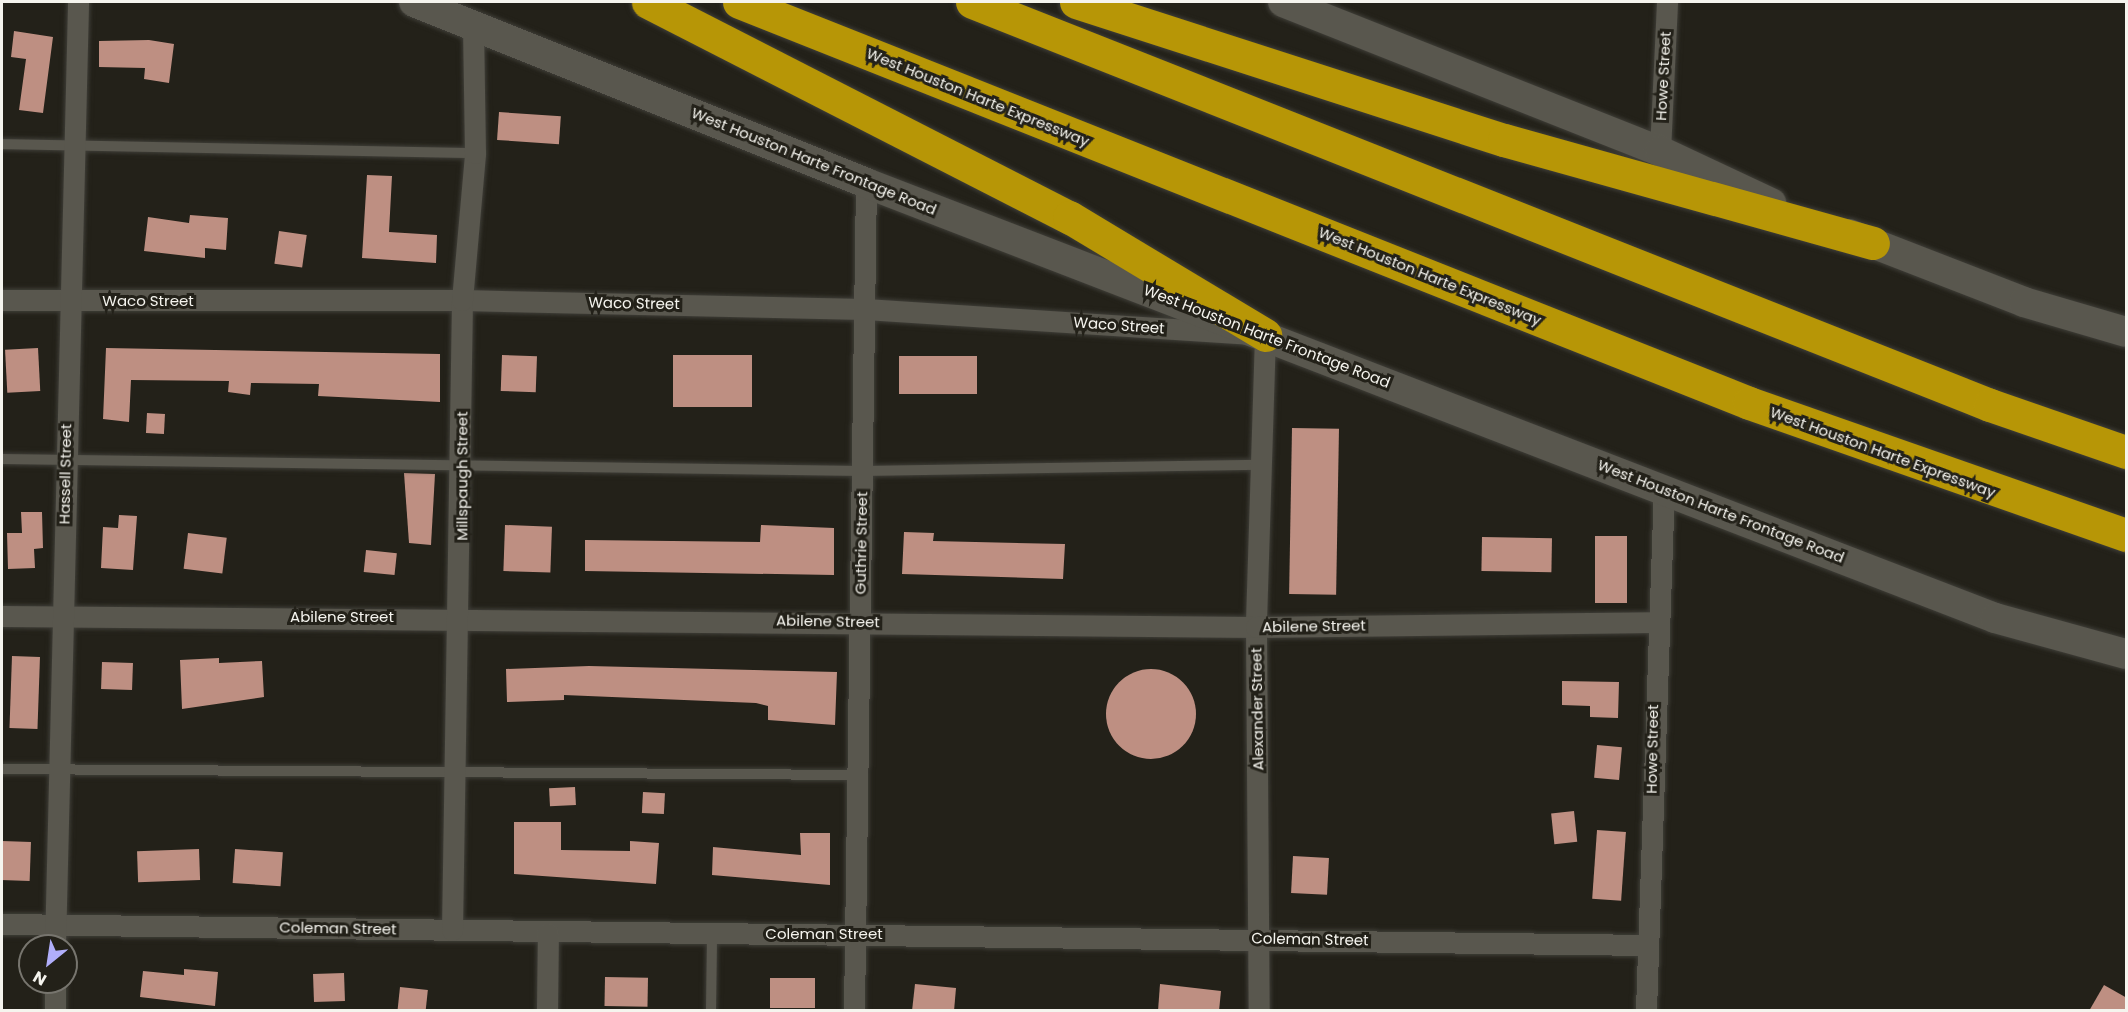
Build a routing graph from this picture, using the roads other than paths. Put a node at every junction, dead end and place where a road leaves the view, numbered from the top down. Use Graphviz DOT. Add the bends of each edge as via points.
graph roads {
  1 [pos="78,2"];
  2 [pos="414,2"];
  3 [pos="648,2"];
  4 [pos="739,2"];
  5 [pos="972,2"];
  6 [pos="1076,2"];
  7 [pos="1283,2"];
  8 [pos="1667,2"];
  9 [pos="473,22"];
  10 [pos="2,144"];
  11 [pos="73,145"];
  12 [pos="1660,151"];
  13 [pos="475,153"];
  14 [pos="866,183"];
  15 [pos="1873,243"];
  16 [pos="2,300"];
  17 [pos="462,300"];
  18 [pos="69,302"];
  19 [pos="864,309"];
  20 [pos="2127,332"];
  21 [pos="1265,335"];
  22 [pos="2127,452"];
  23 [pos="2,459"];
  24 [pos="65,460"];
  25 [pos="462,464"];
  26 [pos="1261,465"];
  27 [pos="862,471"];
  28 [pos="1664,488"];
  29 [pos="2127,535"];
  30 [pos="2,616"];
  31 [pos="61,617"];
  32 [pos="461,617"];
  33 [pos="860,621"];
  34 [pos="1655,622"];
  35 [pos="1256,627"];
  36 [pos="2127,654"];
  37 [pos="2,770"];
  38 [pos="58,770"];
  39 [pos="457,775"];
  40 [pos="858,776"];
  41 [pos="2,924"];
  42 [pos="55,924"];
  43 [pos="452,930"];
  44 [pos="549,933"];
  45 [pos="55,934"];
  46 [pos="712,934"];
  47 [pos="856,934"];
  48 [pos="1260,938"];
  49 [pos="1647,945"];
  50 [pos="55,994"];
  51 [pos="55,1011"];
  52 [pos="547,1011"];
  53 [pos="711,1011"];
  54 [pos="854,1011"];
  55 [pos="1259,1011"];
  56 [pos="1646,1011"];
  1 -- 11 [label="street, Hassell Street"];
  2 -- 9 [label="main road, West Houston Harte Frontage Road"];
  3 -- 21 [label="highway" via="1069,217"];
  4 -- 29 [label="highway, West Houston Harte Expressway" via="1749,403"];
  5 -- 22 [label="highway" via="1990,405"];
  6 -- 15 [label="highway" via="1504,140"];
  7 -- 12 [label="main road"];
  8 -- 12 [label="street, Howe Street"];
  9 -- 13 [label="street, Millspaugh Street"];
  9 -- 14 [label="main road, West Houston Harte Frontage Road"];
  10 -- 11 [label="lane"];
  11 -- 13 [label="lane"];
  11 -- 18 [label="street, Hassell Street"];
  12 -- 15 [label="main road" via="1748,194"];
  13 -- 17 [label="street, Millspaugh Street"];
  14 -- 19 [label="street, Guthrie Street"];
  14 -- 21 [label="main road, West Houston Harte Frontage Road"];
  15 -- 20 [label="main road" via="2024,302"];
  16 -- 18 [label="street, Waco Street"];
  17 -- 18 [label="street, Waco Street"];
  17 -- 19 [label="street, Waco Street"];
  17 -- 25 [label="street, Millspaugh Street"];
  18 -- 24 [label="street, Hassell Street"];
  19 -- 21 [label="street, Waco Street"];
  19 -- 27 [label="street, Guthrie Street"];
  21 -- 26 [label="street, Alexander Street"];
  21 -- 28 [label="main road, West Houston Harte Frontage Road"];
  23 -- 24 [label="lane"];
  24 -- 25 [label="lane"];
  24 -- 31 [label="street, Hassell Street"];
  25 -- 27 [label="lane"];
  25 -- 32 [label="street, Millspaugh Street"];
  26 -- 27 [label="lane"];
  26 -- 35 [label="street, Alexander Street"];
  27 -- 33 [label="street, Guthrie Street"];
  28 -- 34 [label="street, Howe Street"];
  28 -- 36 [label="main road, West Houston Harte Frontage Road" via="1995,618"];
  30 -- 31 [label="street, Abilene Street"];
  31 -- 32 [label="street, Abilene Street"];
  31 -- 38 [label="street, Hassell Street"];
  32 -- 33 [label="street, Abilene Street"];
  32 -- 39 [label="street, Millspaugh Street"];
  33 -- 35 [label="street, Abilene Street"];
  33 -- 40 [label="street, Guthrie Street"];
  34 -- 35 [label="street, Abilene Street"];
  34 -- 49 [label="street, Howe Street"];
  35 -- 48 [label="street, Alexander Street"];
  37 -- 38 [label="lane"];
  38 -- 39 [label="lane"];
  38 -- 42 [label="street, Hassell Street"];
  39 -- 40 [label="lane"];
  39 -- 43 [label="street, Millspaugh Street"];
  40 -- 47 [label="street, Guthrie Street"];
  41 -- 42 [label="street, Coleman Street"];
  42 -- 43 [label="street, Coleman Street"];
  42 -- 45 [label="street, Hassell Street"];
  43 -- 44 [label="street, Coleman Street"];
  44 -- 46 [label="street, Coleman Street"];
  44 -- 52 [label="street"];
  46 -- 47 [label="street, Coleman Street"];
  46 -- 53 [label="lane"];
  47 -- 48 [label="street, Coleman Street"];
  47 -- 54 [label="street, Guthrie Street"];
  48 -- 49 [label="street, Coleman Street"];
  48 -- 55 [label="street, Alexander Street"];
  49 -- 56 [label="street, Howe Street"];
  50 -- 51 [label="street"];
}
